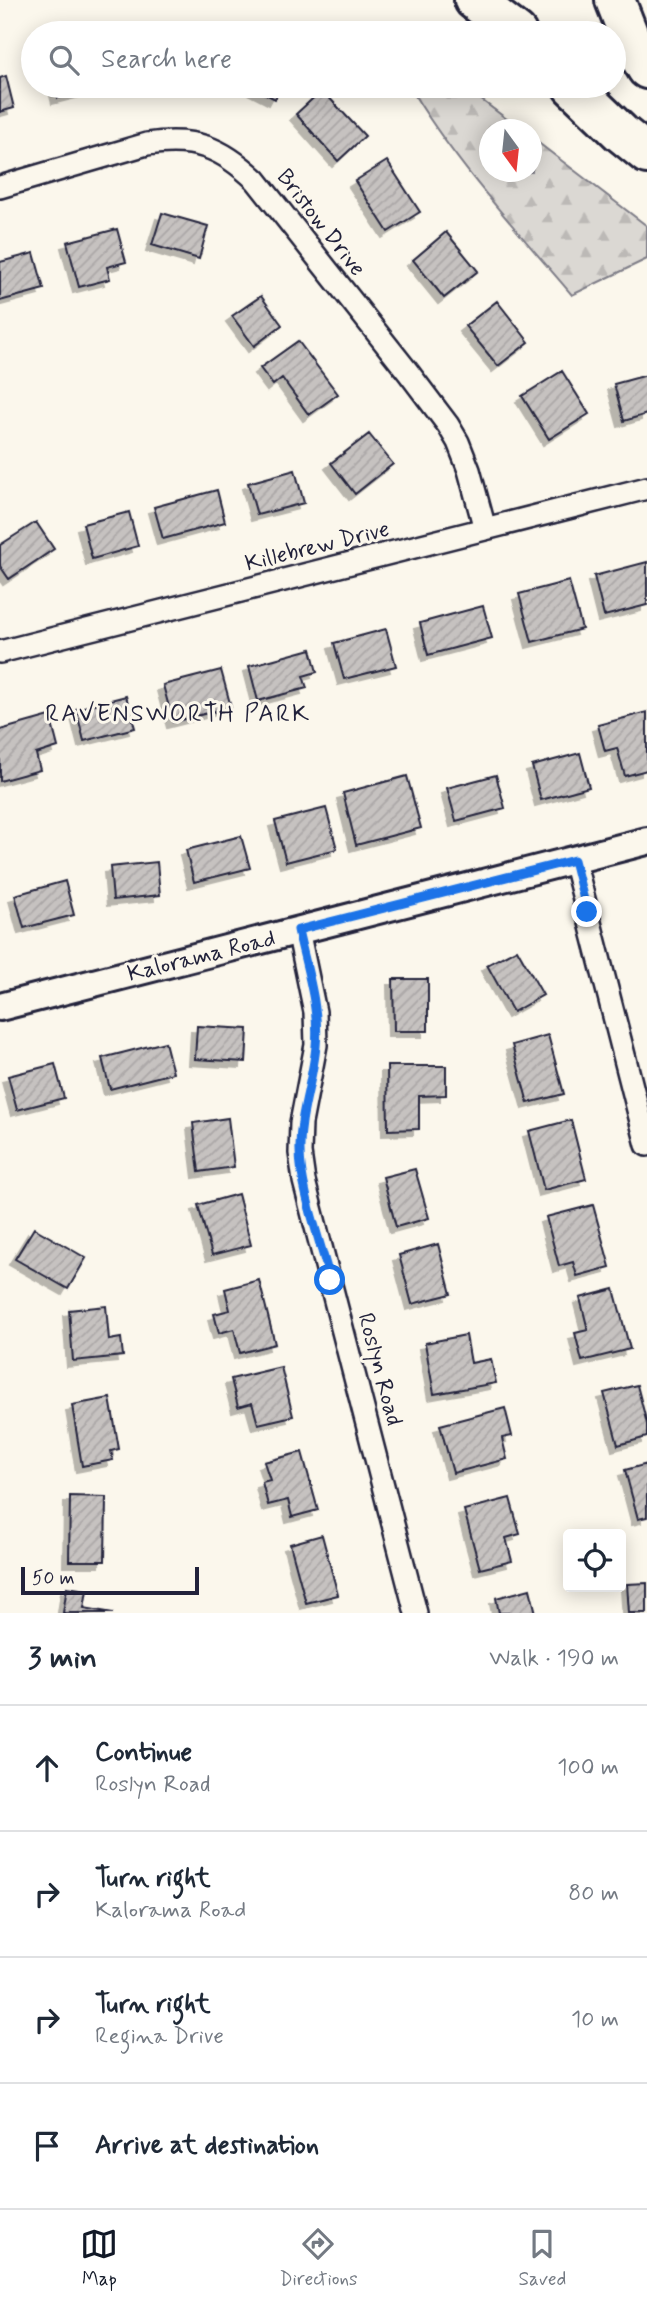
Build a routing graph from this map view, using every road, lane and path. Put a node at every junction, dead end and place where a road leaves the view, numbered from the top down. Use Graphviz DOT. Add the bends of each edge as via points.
graph roads {
  1 [pos="474,0"];
  2 [pos="615,0"];
  3 [pos="501,21"];
  4 [pos="623,21"];
  5 [pos="626,28"];
  6 [pos="647,69"];
  7 [pos="585,98"];
  8 [pos="647,154"];
  9 [pos="0,187"];
  10 [pos="647,488"];
  11 [pos="485,529"];
  12 [pos="0,652"];
  13 [pos="647,841"];
  14 [pos="574,860"];
  15 [pos="298,930"];
  16 [pos="0,1007"];
  17 [pos="647,1145"];
  18 [pos="416,1613"];
  1 -- 3 [label="highway"];
  2 -- 4 [label="highway"];
  5 -- 6 [label="highway"];
  7 -- 8 [label="highway"];
  9 -- 11 [label="street, Bristow Drive" via="169,141 199,144 236,161 256,180 448,425 469,470"];
  10 -- 11 [label="street, Killebrew Drive"];
  11 -- 12 [label="street, Killebrew Drive"];
  13 -- 14 [label="street, Kalorama Road"];
  14 -- 15 [label="street, Kalorama Road"];
  14 -- 17 [label="street"];
  15 -- 16 [label="street, Kalorama Road"];
  15 -- 18 [label="street, Roslyn Road" via="316,1023 301,1123 304,1181"];
}
